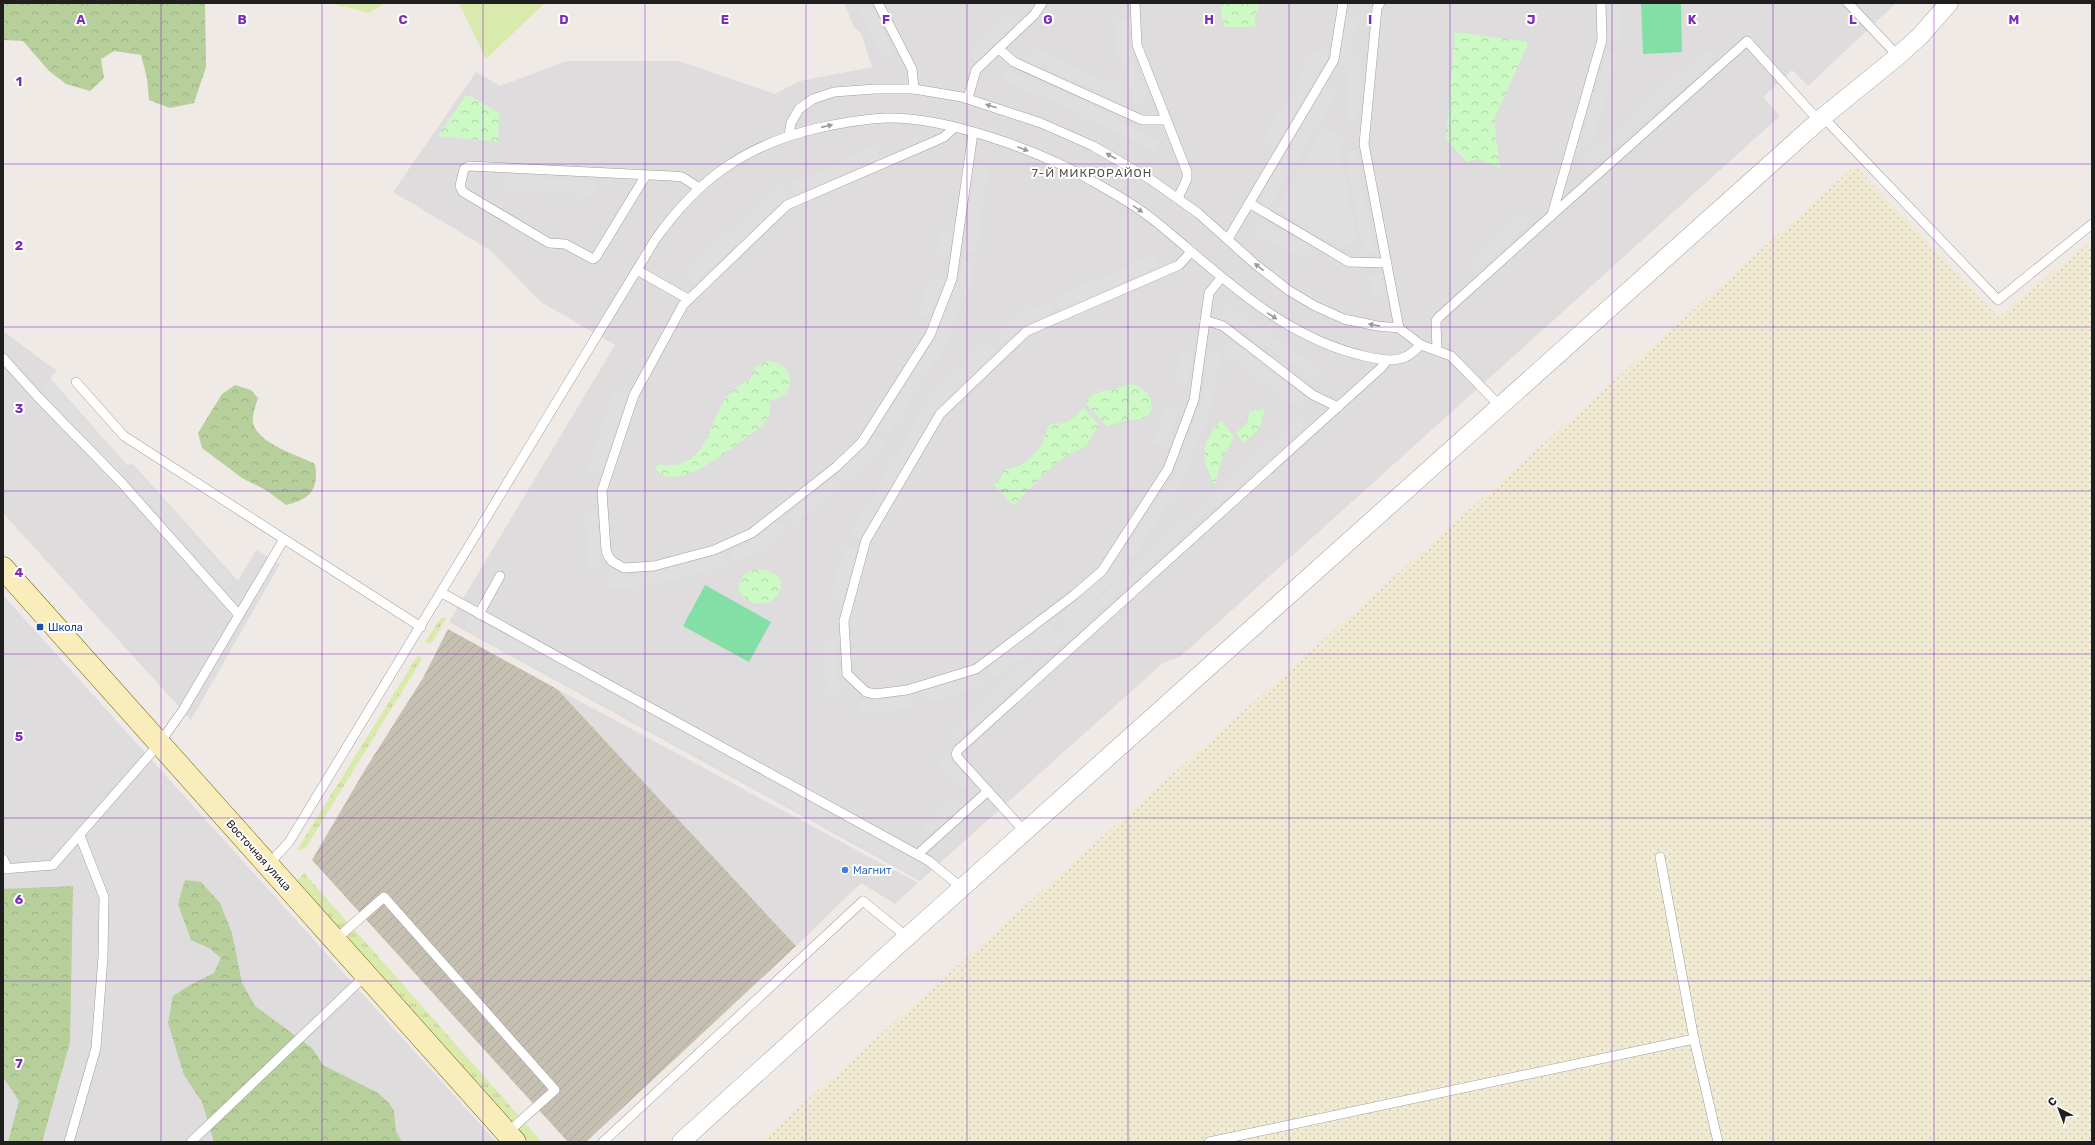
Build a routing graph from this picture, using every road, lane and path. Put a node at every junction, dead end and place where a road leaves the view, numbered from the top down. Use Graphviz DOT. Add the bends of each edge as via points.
graph roads {
  1 [pos="878,3"];
  2 [pos="1042,3"];
  3 [pos="1135,3"];
  4 [pos="1343,3"];
  5 [pos="1380,3"];
  6 [pos="1601,3"];
  7 [pos="1848,3"];
  8 [pos="1949,3"];
  9 [pos="998,49"];
  10 [pos="1898,56"];
  11 [pos="914,89"];
  12 [pos="968,98"];
  13 [pos="1821,119"];
  14 [pos="1166,120"];
  15 [pos="954,128"];
  16 [pos="973,133"];
  17 [pos="789,135"];
  18 [pos="646,175"];
  19 [pos="699,188"];
  20 [pos="1178,198"];
  21 [pos="1249,203"];
  22 [pos="1552,215"];
  23 [pos="2092,224"];
  24 [pos="1228,239"];
  25 [pos="1191,252"];
  26 [pos="1387,263"];
  27 [pos="637,270"];
  28 [pos="1221,278"];
  29 [pos="688,299"];
  30 [pos="1206,320"];
  31 [pos="1399,328"];
  32 [pos="1420,345"];
  33 [pos="1437,350"];
  34 [pos="3,358"];
  35 [pos="1387,360"];
  36 [pos="76,382"];
  37 [pos="1500,406"];
  38 [pos="1338,407"];
  39 [pos="284,539"];
  40 [pos="3,568"];
  41 [pos="500,576"];
  42 [pos="442,593"];
  43 [pos="479,614"];
  44 [pos="239,615"];
  45 [pos="420,627"];
  46 [pos="159,744"];
  47 [pos="988,791"];
  48 [pos="1025,832"];
  49 [pos="80,836"];
  50 [pos="918,854"];
  51 [pos="1660,857"];
  52 [pos="3,858"];
  53 [pos="268,865"];
  54 [pos="5,869"];
  55 [pos="962,888"];
  56 [pos="907,937"];
  57 [pos="335,940"];
  58 [pos="366,975"];
  59 [pos="1694,1038"];
  60 [pos="511,1138"];
  61 [pos="69,1142"];
  62 [pos="191,1142"];
  63 [pos="603,1142"];
  64 [pos="681,1142"];
  65 [pos="1209,1142"];
  66 [pos="1718,1142"];
  1 -- 11 [label="lane" via="912,68"];
  2 -- 9 [label="lane" via="1034,15"];
  3 -- 14 [label="lane" via="1137,45"];
  4 -- 21 [label="lane" via="1334,60"];
  5 -- 26 [label="lane" via="1377,8 1364,144"];
  6 -- 22 [label="lane" via="1602,40"];
  7 -- 10 [label="lane"];
  8 -- 10 [label="street"];
  9 -- 12 [label="lane" via="976,70"];
  9 -- 14 [label="lane" via="1014,62 1142,120"];
  10 -- 13 [label="street"];
  11 -- 12 [label="lane"];
  11 -- 17 [label="lane" via="834,92 813,99 799,109 791,123"];
  20 -- 12 [label="lane, one-way" via="1093,146 1041,123"];
  13 -- 22 [label="lane" via="1747,42"];
  13 -- 23 [label="lane" via="1998,300"];
  13 -- 37 [label="street"];
  14 -- 20 [label="lane" via="1187,172 1187,179"];
  15 -- 16 [label="lane"];
  17 -- 15 [label="lane, one-way" via="847,122 889,118"];
  15 -- 29 [label="lane" via="941,138 787,205"];
  16 -- 25 [label="lane, one-way" via="1043,157 1091,180 1154,220"];
  16 -- 29 [label="lane" via="952,279 930,335 862,442 836,467 752,532 714,550 654,566 624,568 612,562 608,556 602,491 634,395 677,314"];
  17 -- 19 [label="lane" via="729,164"];
  18 -- 18 [label="lane" via="469,166 464,169 460,186 464,192 549,243 565,244 593,259"];
  18 -- 19 [label="lane" via="682,177"];
  19 -- 27 [label="lane" via="671,218"];
  20 -- 24 [label="lane"];
  21 -- 24 [label="lane"];
  21 -- 26 [label="lane" via="1350,262"];
  22 -- 33 [label="lane" via="1438,317"];
  31 -- 24 [label="lane, one-way" via="1344,318 1315,306 1288,290"];
  25 -- 28 [label="lane"];
  25 -- 30 [label="lane" via="1179,265 1027,331 940,414 866,540 844,621 846,669 850,677 866,692 875,694 908,690 976,669 1102,571 1168,469 1194,400"];
  26 -- 31 [label="lane"];
  27 -- 29 [label="lane"];
  27 -- 42 [label="lane"];
  28 -- 30 [label="lane" via="1209,293"];
  28 -- 35 [label="lane, one-way" via="1259,307 1322,343 1351,353"];
  30 -- 38 [label="lane" via="1223,326 1313,395"];
  31 -- 32 [label="lane"];
  32 -- 33 [label="lane"];
  32 -- 35 [label="lane" via="1406,357"];
  33 -- 37 [label="lane" via="1458,360"];
  34 -- 44 [label="lane" via="121,482"];
  35 -- 38 [label="lane" via="1382,368"];
  36 -- 39 [label="lane" via="124,436"];
  37 -- 48 [label="street"];
  38 -- 47 [label="lane" via="958,750 958,758"];
  39 -- 44 [label="lane"];
  39 -- 45 [label="lane"];
  40 -- 46 [label="main road, Восточная улица"];
  41 -- 43 [label="lane"];
  42 -- 43 [label="lane"];
  42 -- 45 [label="lane"];
  43 -- 50 [label="lane"];
  44 -- 46 [label="lane" via="183,710"];
  45 -- 53 [label="lane" via="289,842"];
  46 -- 49 [label="lane"];
  46 -- 53 [label="main road, Восточная улица"];
  47 -- 48 [label="lane"];
  47 -- 50 [label="lane"];
  48 -- 55 [label="street"];
  49 -- 54 [label="lane" via="53,865"];
  49 -- 61 [label="lane" via="104,897 103,957 96,1048"];
  50 -- 55 [label="lane"];
  51 -- 59 [label="lane"];
  52 -- 54 [label="lane"];
  53 -- 57 [label="main road, Восточная улица"];
  55 -- 56 [label="street"];
  56 -- 63 [label="lane" via="863,901"];
  56 -- 64 [label="street"];
  57 -- 58 [label="main road, Восточная улица"];
  57 -- 60 [label="lane" via="384,897 389,902 555,1090"];
  58 -- 60 [label="main road, Восточная улица"];
  58 -- 62 [label="lane"];
  59 -- 65 [label="lane"];
  59 -- 66 [label="lane"];
}
